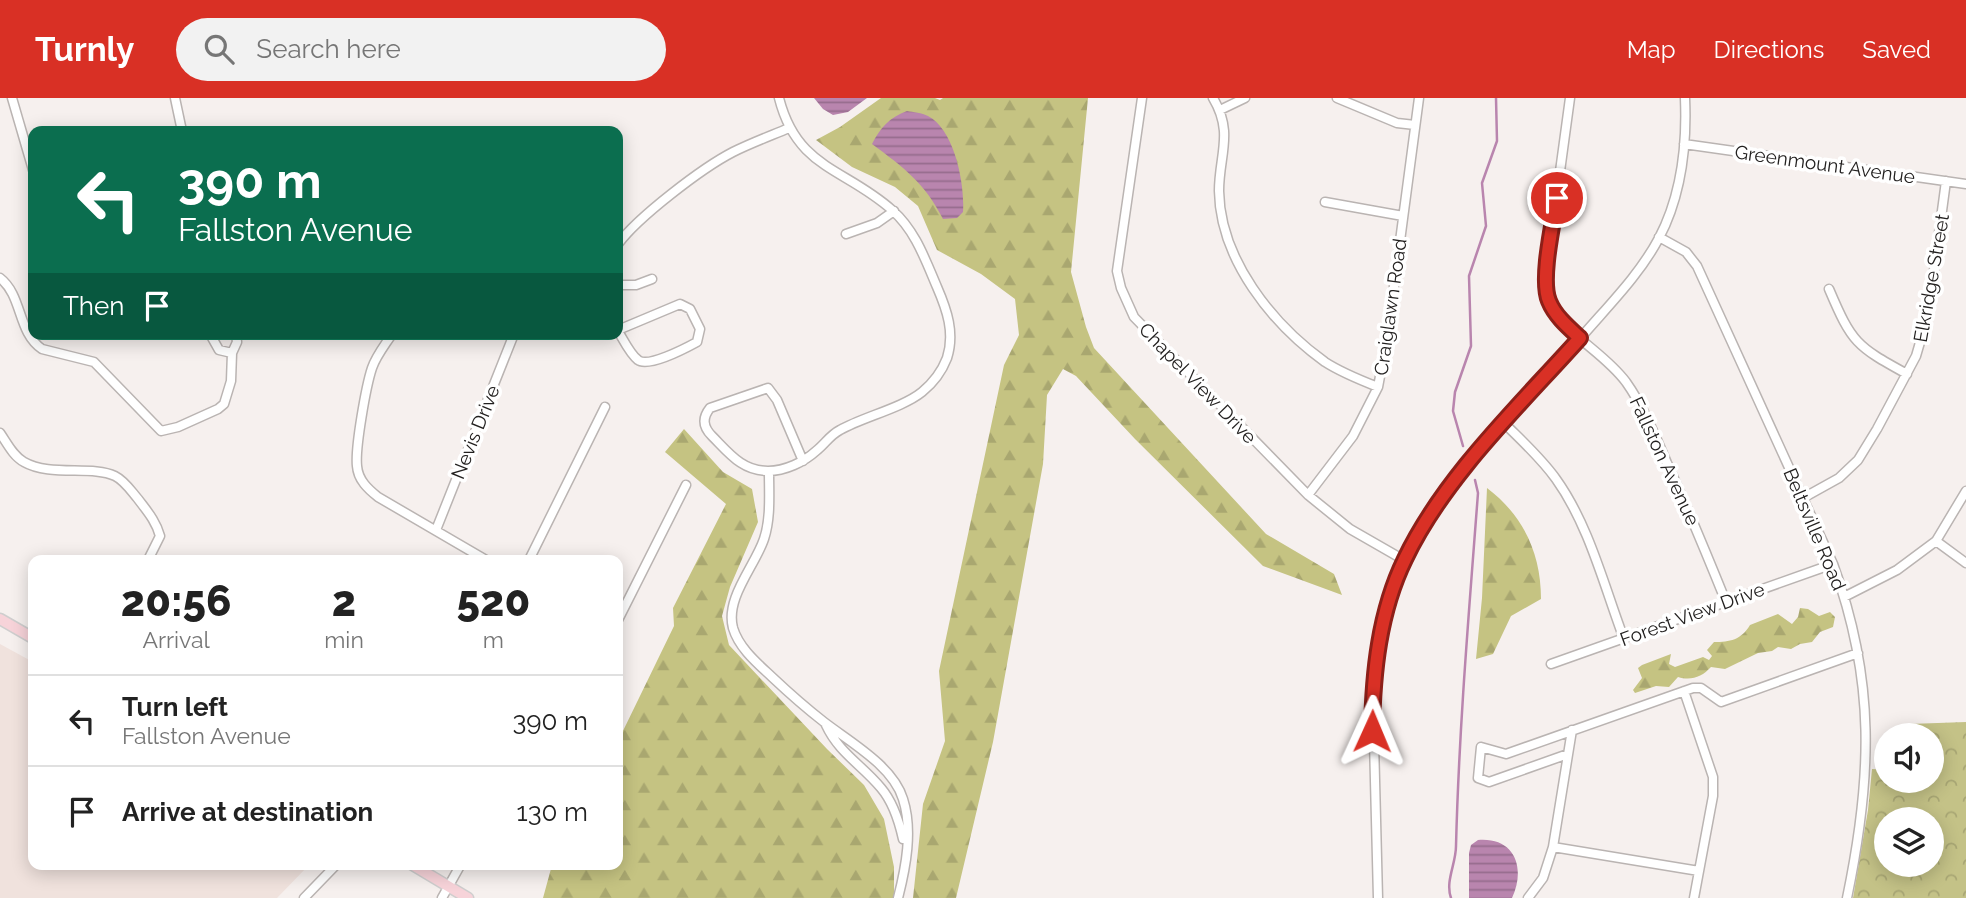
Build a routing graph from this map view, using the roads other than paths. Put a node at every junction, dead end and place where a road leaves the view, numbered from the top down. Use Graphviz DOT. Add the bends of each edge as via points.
graph roads {
  1 [pos="12,98"];
  2 [pos="175,98"];
  3 [pos="779,98"];
  4 [pos="1142,98"];
  5 [pos="1213,98"];
  6 [pos="1245,98"];
  7 [pos="1337,98"];
  8 [pos="1419,98"];
  9 [pos="1570,98"];
  10 [pos="1685,98"];
  11 [pos="1220,110"];
  12 [pos="1415,125"];
  13 [pos="182,126"];
  14 [pos="789,128"];
  15 [pos="1684,144"];
  16 [pos="28,153"];
  17 [pos="1946,181"];
  18 [pos="1966,184"];
  19 [pos="1325,202"];
  20 [pos="894,211"];
  21 [pos="1403,216"];
  22 [pos="846,234"];
  23 [pos="623,237"];
  24 [pos="1659,237"];
  25 [pos="0,278"];
  26 [pos="652,279"];
  27 [pos="623,285"];
  28 [pos="1829,289"];
  29 [pos="623,329"];
  30 [pos="28,335"];
  31 [pos="623,338"];
  32 [pos="1580,338"];
  33 [pos="32,340"];
  34 [pos="213,340"];
  35 [pos="237,340"];
  36 [pos="389,340"];
  37 [pos="512,340"];
  38 [pos="232,353"];
  39 [pos="1907,374"];
  40 [pos="1378,387"];
  41 [pos="605,407"];
  42 [pos="1504,423"];
  43 [pos="0,433"];
  44 [pos="803,461"];
  45 [pos="769,471"];
  46 [pos="686,485"];
  47 [pos="1966,491"];
  48 [pos="1308,495"];
  49 [pos="1803,498"];
  50 [pos="436,530"];
  51 [pos="1936,541"];
  52 [pos="150,555"];
  53 [pos="478,555"];
  54 [pos="531,555"];
  55 [pos="1404,560"];
  56 [pos="1833,564"];
  57 [pos="1966,564"];
  58 [pos="1844,597"];
  59 [pos="1726,601"];
  60 [pos="623,610"];
  61 [pos="0,619"];
  62 [pos="28,635"];
  63 [pos="1624,639"];
  64 [pos="1858,653"];
  65 [pos="1551,664"];
  66 [pos="1684,691"];
  67 [pos="825,722"];
  68 [pos="1572,730"];
  69 [pos="1568,754"];
  70 [pos="890,780"];
  71 [pos="881,788"];
  72 [pos="1553,847"];
  73 [pos="906,855"];
  74 [pos="331,870"];
  75 [pos="421,870"];
  76 [pos="458,870"];
  77 [pos="1699,872"];
  78 [pos="449,887"];
  79 [pos="304,898"];
  80 [pos="442,898"];
  81 [pos="468,898"];
  82 [pos="898,898"];
  83 [pos="1378,898"];
  84 [pos="1528,898"];
  85 [pos="1695,898"];
  86 [pos="1847,898"];
  1 -- 16 [label="street"];
  2 -- 13 [label="street"];
  3 -- 14 [label="street"];
  4 -- 48 [label="street, Chapel View Drive" via="1117,271 1125,299 1134,317 1160,345"];
  5 -- 11 [label="street"];
  6 -- 11 [label="street"];
  7 -- 12 [label="street" via="1396,123"];
  8 -- 12 [label="street, Craiglawn Road"];
  9 -- 32 [label="street, Fallston Avenue" via="1546,285 1554,311"];
  10 -- 15 [label="street"];
  11 -- 40 [label="street" via="1225,132 1219,188 1222,217 1228,243 1247,278 1316,354"];
  12 -- 21 [label="street, Craiglawn Road"];
  14 -- 20 [label="street" via="819,162"];
  14 -- 23 [label="street" via="726,156"];
  15 -- 17 [label="street, Greenmount Avenue"];
  15 -- 24 [label="street" via="1674,195"];
  17 -- 18 [label="street, Greenmount Avenue"];
  17 -- 39 [label="street, Elkridge Street" via="1926,329"];
  19 -- 21 [label="street"];
  20 -- 22 [label="street"];
  20 -- 44 [label="street" via="924,255 946,307 951,331 947,356 941,371 921,393 838,430"];
  21 -- 40 [label="street, Craiglawn Road"];
  24 -- 32 [label="street" via="1631,280"];
  24 -- 49 [label="street, Beltsville Road" via="1686,252 1697,266"];
  25 -- 30 [label="street" via="9,287"];
  26 -- 27 [label="street"];
  28 -- 39 [label="street" via="1856,342"];
  29 -- 31 [label="street" via="680,304 690,309 700,329 696,341 687,347 652,361 637,359"];
  32 -- 42 [label="street"];
  32 -- 59 [label="street, Fallston Avenue" via="1625,380 1641,407"];
  33 -- 38 [label="street" via="42,349 94,362 161,431 224,404"];
  34 -- 38 [label="street" via="219,350"];
  35 -- 38 [label="street"];
  36 -- 50 [label="street" via="372,369 357,467 368,489"];
  37 -- 50 [label="street, Nevis Drive"];
  39 -- 49 [label="street, Elkridge Street" via="1857,460 1839,478"];
  40 -- 48 [label="street, Craiglawn Road" via="1353,436"];
  41 -- 54 [label="street"];
  42 -- 55 [label="street" via="1447,489"];
  42 -- 63 [label="street" via="1541,460 1566,495"];
  43 -- 52 [label="street" via="25,463 112,475 124,482 158,529 160,536"];
  44 -- 45 [label="street"];
  44 -- 45 [label="street" via="768,388 710,408 704,420 708,432 744,467"];
  45 -- 67 [label="street" via="768,525 735,599 733,627 752,658"];
  46 -- 60 [label="street"];
  47 -- 51 [label="street"];
  48 -- 55 [label="street, Chapel View Drive" via="1350,529"];
  49 -- 56 [label="street, Beltsville Road"];
  50 -- 53 [label="street"];
  51 -- 57 [label="street"];
  51 -- 58 [label="street" via="1897,570"];
  55 -- 83 [label="street" via="1385,617 1375,672 1372,731"];
  56 -- 58 [label="street, Beltsville Road"];
  56 -- 59 [label="street, Forest View Drive"];
  58 -- 64 [label="street, Beltsville Road"];
  59 -- 63 [label="street, Forest View Drive"];
  61 -- 62 [label="main road"];
  63 -- 65 [label="street, Forest View Drive"];
  64 -- 66 [label="street" via="1721,702 1701,688"];
  64 -- 86 [label="street, Beltsville Road" via="1866,771 1860,835"];
  66 -- 68 [label="street"];
  66 -- 77 [label="street" via="1713,777"];
  67 -- 70 [label="street" via="872,757"];
  67 -- 71 [label="street" via="834,742"];
  68 -- 69 [label="street"];
  68 -- 69 [label="street" via="1506,754 1481,747 1478,778 1489,782"];
  69 -- 72 [label="street"];
  70 -- 71 [label="street"];
  70 -- 73 [label="street" via="903,797 908,820"];
  71 -- 73 [label="street" via="900,824"];
  72 -- 77 [label="street"];
  72 -- 84 [label="street" via="1543,878"];
  73 -- 82 [label="street"];
  74 -- 79 [label="street"];
  75 -- 78 [label="main road"];
  76 -- 78 [label="street"];
  77 -- 85 [label="street"];
  78 -- 80 [label="street"];
  78 -- 81 [label="main road"];
}
